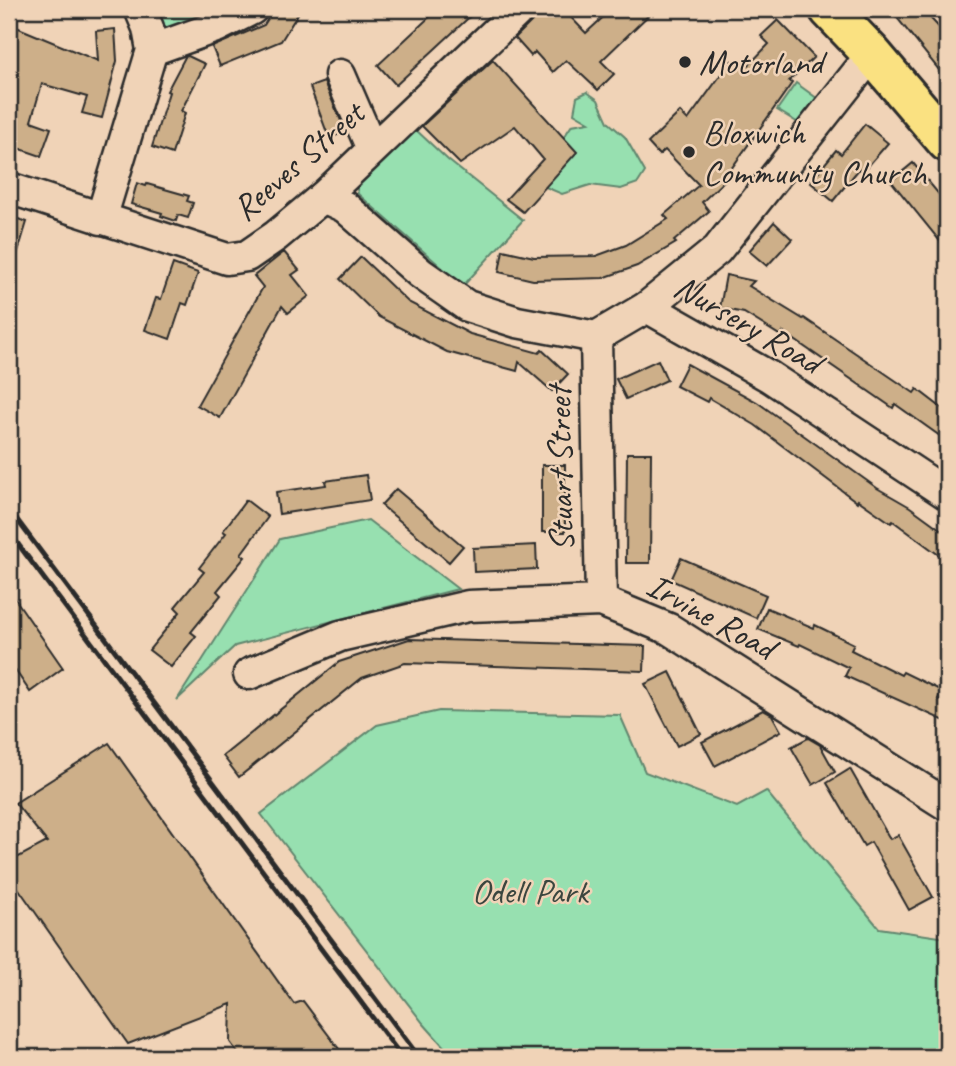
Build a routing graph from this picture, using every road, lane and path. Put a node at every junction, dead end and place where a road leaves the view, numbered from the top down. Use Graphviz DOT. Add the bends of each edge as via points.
graph roads {
  1 [pos="140,9"];
  2 [pos="252,9"];
  3 [pos="520,9"];
  4 [pos="829,9"];
  5 [pos="152,50"];
  6 [pos="872,54"];
  7 [pos="340,75"];
  8 [pos="947,142"];
  9 [pos="372,149"];
  10 [pos="9,188"];
  11 [pos="323,197"];
  12 [pos="101,219"];
  13 [pos="647,307"];
  14 [pos="596,337"];
  15 [pos="947,494"];
  16 [pos="601,601"];
  17 [pos="249,674"];
  18 [pos="947,805"];
  1 -- 5 [label="street"];
  2 -- 5 [label="street"];
  3 -- 9 [label="street, Reeves Street"];
  4 -- 6 [label="highway"];
  5 -- 12 [label="street"];
  6 -- 8 [label="highway"];
  6 -- 13 [label="street" via="717,250"];
  7 -- 9 [label="street"];
  9 -- 11 [label="street, Reeves Street"];
  10 -- 12 [label="street, Reeves Street"];
  11 -- 12 [label="street, Reeves Street" via="276,236 240,258 227,259"];
  11 -- 14 [label="street" via="345,206 467,306 517,322"];
  13 -- 14 [label="street, Nursery Road"];
  13 -- 15 [label="street, Nursery Road" via="770,377"];
  14 -- 16 [label="street, Stuart Street"];
  16 -- 17 [label="street, Irvine Road" via="468,606 340,636"];
  16 -- 18 [label="street, Irvine Road" via="669,629"];
}
